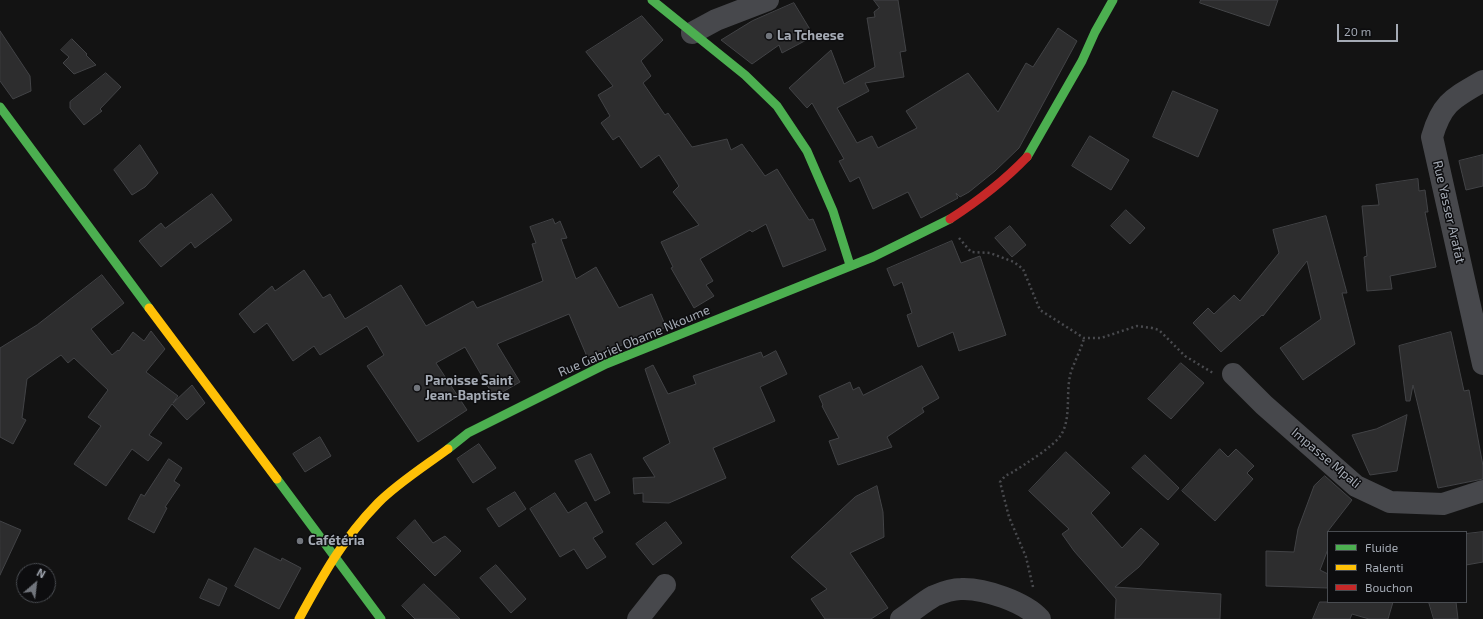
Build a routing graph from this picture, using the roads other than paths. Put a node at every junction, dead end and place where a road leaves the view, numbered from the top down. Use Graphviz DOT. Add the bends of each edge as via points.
graph roads {
  1 [pos="652,0"];
  2 [pos="768,0"];
  3 [pos="1113,0"];
  4 [pos="692,33"];
  5 [pos="1483,81"];
  6 [pos="0,107"];
  7 [pos="850,265"];
  8 [pos="1483,364"];
  9 [pos="1226,375"];
  10 [pos="1483,491"];
  11 [pos="333,557"];
  12 [pos="665,585"];
  13 [pos="1038,616"];
  14 [pos="299,619"];
  15 [pos="381,619"];
  16 [pos="638,619"];
  17 [pos="901,619"];
  1 -- 4 [label="street"];
  2 -- 4 [label="street" via="716,20"];
  3 -- 7 [label="street, Rue Gabriel Obame Nkoume" via="1029,155 1010,175 949,220 873,257"];
  4 -- 7 [label="street" via="740,70 777,106 807,151 833,211"];
  5 -- 8 [label="street, Rue Yasser Arafat" via="1453,98 1437,118 1432,137"];
  6 -- 11 [label="street"];
  7 -- 11 [label="street, Rue Gabriel Obame Nkoume" via="606,364 468,433 379,502"];
  9 -- 10 [label="street, Impasse Mpali" via="1356,486 1390,502 1443,504"];
  11 -- 14 [label="street, Rue Gabriel Obame Nkoume"];
  11 -- 15 [label="street"];
  12 -- 16 [label="street"];
  13 -- 17 [label="street" via="1014,601 982,591 960,589 934,596"];
}
